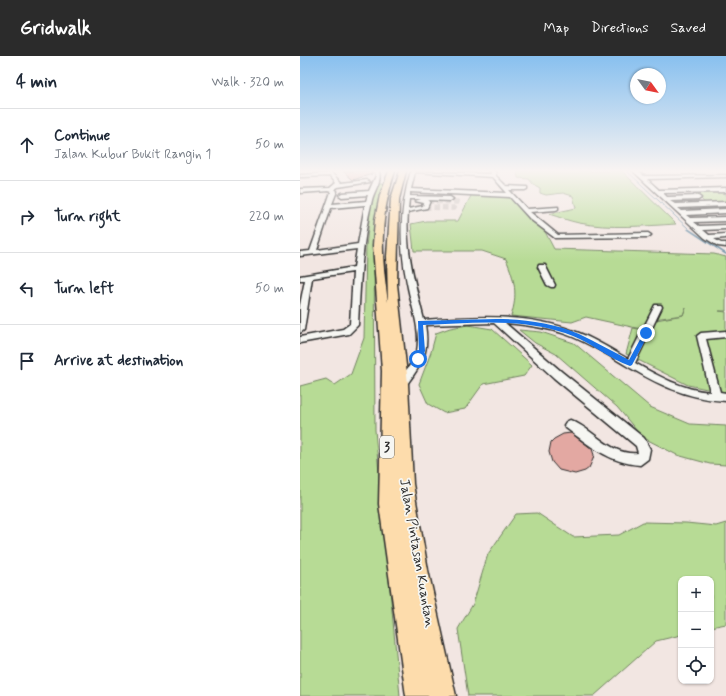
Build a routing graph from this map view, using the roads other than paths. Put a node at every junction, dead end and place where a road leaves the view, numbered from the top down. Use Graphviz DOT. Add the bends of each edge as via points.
graph roads {
  1 [pos="331,201"];
  2 [pos="382,201"];
  3 [pos="392,201"];
  4 [pos="420,201"];
  5 [pos="433,201"];
  6 [pos="517,201"];
  7 [pos="668,201"];
  8 [pos="701,201"];
  9 [pos="402,202"];
  10 [pos="368,203"];
  11 [pos="726,204"];
  12 [pos="705,205"];
  13 [pos="329,206"];
  14 [pos="674,206"];
  15 [pos="556,208"];
  16 [pos="526,211"];
  17 [pos="726,211"];
  18 [pos="681,213"];
  19 [pos="726,219"];
  20 [pos="689,220"];
  21 [pos="726,227"];
  22 [pos="698,228"];
  23 [pos="392,233"];
  24 [pos="648,235"];
  25 [pos="726,236"];
  26 [pos="707,237"];
  27 [pos="361,246"];
  28 [pos="723,246"];
  29 [pos="313,252"];
  30 [pos="300,254"];
  31 [pos="542,267"];
  32 [pos="357,269"];
  33 [pos="309,276"];
  34 [pos="300,278"];
  35 [pos="551,286"];
  36 [pos="658,307"];
  37 [pos="496,321"];
  38 [pos="420,323"];
  39 [pos="300,330"];
  40 [pos="726,334"];
  41 [pos="300,340"];
  42 [pos="630,364"];
  43 [pos="401,384"];
  44 [pos="726,397"];
  45 [pos="716,398"];
  46 [pos="570,425"];
  47 [pos="419,696"];
  48 [pos="443,696"];
  1 -- 13 [label="street"];
  2 -- 47 [label="highway, Jalan Pintasan Kuantan / 3" via="377,244 389,371 387,487 390,523"];
  3 -- 23 [label="highway" via="388,224"];
  4 -- 9 [label="street"];
  5 -- 9 [label="street"];
  6 -- 16 [label="street"];
  7 -- 14 [label="street"];
  8 -- 12 [label="street"];
  9 -- 23 [label="highway, Jalan Pintasan Kuantan / 3"];
  9 -- 38 [label="street" via="405,244"];
  10 -- 13 [label="street"];
  10 -- 27 [label="street"];
  11 -- 12 [label="street"];
  12 -- 14 [label="street"];
  13 -- 29 [label="street"];
  14 -- 18 [label="street"];
  15 -- 16 [label="street"];
  16 -- 24 [label="street" via="557,237"];
  17 -- 18 [label="street"];
  18 -- 20 [label="street"];
  19 -- 20 [label="street"];
  20 -- 22 [label="street"];
  21 -- 22 [label="street"];
  22 -- 26 [label="street"];
  23 -- 43 [label="highway, Jalan Pintasan Kuantan / 3" via="392,284"];
  25 -- 26 [label="street"];
  26 -- 28 [label="street"];
  27 -- 29 [label="street"];
  27 -- 32 [label="street"];
  29 -- 30 [label="street"];
  31 -- 35 [label="street"];
  32 -- 33 [label="street"];
  32 -- 41 [label="street" via="354,325 351,329"];
  33 -- 34 [label="street"];
  33 -- 39 [label="street"];
  36 -- 42 [label="street"];
  37 -- 38 [label="street"];
  37 -- 42 [label="street" via="522,321 562,330"];
  37 -- 46 [label="street" via="640,442 644,455 640,459 610,453"];
  38 -- 43 [label="street" via="422,351"];
  40 -- 45 [label="street" via="701,336"];
  42 -- 45 [label="street" via="673,387 700,396"];
  43 -- 48 [label="highway, Jalan Pintasan Kuantan / 3" via="404,484"];
  44 -- 45 [label="street"];
}
